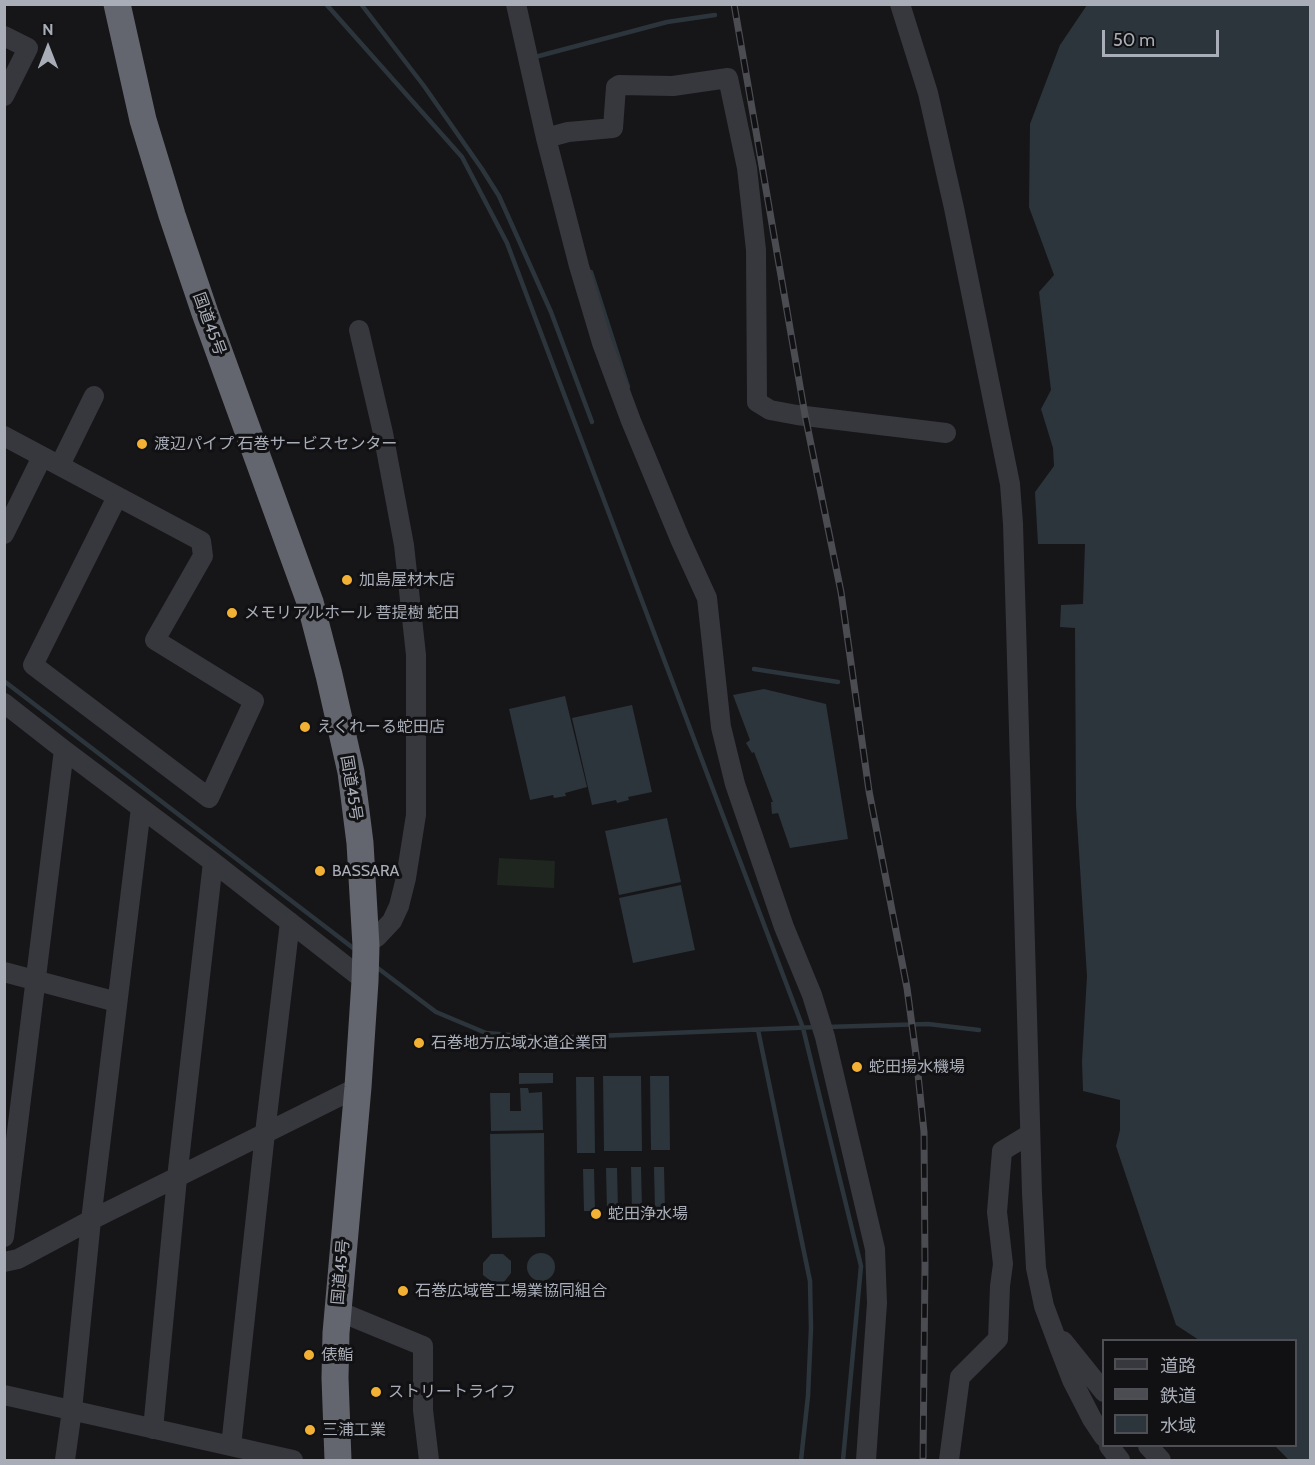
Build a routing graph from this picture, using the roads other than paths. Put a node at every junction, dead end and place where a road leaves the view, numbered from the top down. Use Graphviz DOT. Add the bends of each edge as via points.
graph roads {
  1 [pos="117,4"];
  2 [pos="516,4"];
  3 [pos="900,4"];
  4 [pos="914,4"];
  5 [pos="4,36"];
  6 [pos="918,61"];
  7 [pos="4,96"];
  8 [pos="552,136"];
  9 [pos="359,330"];
  10 [pos="94,396"];
  11 [pos="946,433"];
  12 [pos="4,436"];
  13 [pos="51,461"];
  14 [pos="117,496"];
  15 [pos="4,534"];
  16 [pos="4,703"];
  17 [pos="64,750"];
  18 [pos="141,808"];
  19 [pos="213,862"];
  20 [pos="290,922"];
  21 [pos="366,960"];
  22 [pos="4,972"];
  23 [pos="36,981"];
  24 [pos="117,1002"];
  25 [pos="358,1087"];
  26 [pos="265,1133"];
  27 [pos="1030,1134"];
  28 [pos="177,1178"];
  29 [pos="91,1220"];
  30 [pos="4,1238"];
  31 [pos="4,1262"];
  32 [pos="338,1311"];
  33 [pos="1051,1324"];
  34 [pos="1102,1389"];
  35 [pos="4,1395"];
  36 [pos="72,1410"];
  37 [pos="153,1429"];
  38 [pos="1102,1434"];
  39 [pos="231,1446"];
  40 [pos="1110,1447"];
  41 [pos="1149,1447"];
  42 [pos="65,1461"];
  43 [pos="292,1461"];
  44 [pos="338,1461"];
  45 [pos="429,1461"];
  46 [pos="866,1461"];
  47 [pos="949,1461"];
  48 [pos="1120,1461"];
  49 [pos="1161,1461"];
  1 -- 21 [label="highway, 国道45号" via="143,120 172,216 310,602 351,772 360,843"];
  2 -- 8 [label="street"];
  3 -- 6 [label="street"];
  4 -- 6 [label="street"];
  5 -- 7 [label="street" via="28,48"];
  6 -- 27 [label="street" via="954,208 1010,484"];
  8 -- 11 [label="street" via="613,128 618,85 674,86 728,78 747,168 756,250 757,402 770,410 788,413"];
  8 -- 46 [label="street" via="579,266 602,343 707,598 722,727 735,784 812,995 875,1249 877,1303"];
  9 -- 21 [label="street" via="404,545 416,655 416,815 406,878 392,921 377,937"];
  10 -- 13 [label="street"];
  12 -- 13 [label="street"];
  13 -- 14 [label="street"];
  13 -- 15 [label="street"];
  14 -- 14 [label="street" via="33,665 209,798 254,701 155,640 203,556 201,541"];
  16 -- 17 [label="street"];
  17 -- 18 [label="street"];
  17 -- 23 [label="street"];
  18 -- 19 [label="street"];
  18 -- 24 [label="street"];
  19 -- 20 [label="street"];
  19 -- 28 [label="street"];
  20 -- 21 [label="street"];
  20 -- 26 [label="street"];
  21 -- 25 [label="highway, 国道45号"];
  22 -- 23 [label="street"];
  23 -- 24 [label="street"];
  23 -- 30 [label="street"];
  24 -- 29 [label="street"];
  25 -- 26 [label="street"];
  25 -- 32 [label="highway, 国道45号"];
  26 -- 28 [label="street"];
  26 -- 39 [label="street"];
  27 -- 33 [label="street" via="1036,1268"];
  27 -- 47 [label="street" via="1002,1151 997,1212 1003,1264 998,1339 960,1377"];
  28 -- 29 [label="street"];
  28 -- 37 [label="street"];
  29 -- 31 [label="street" via="18,1259"];
  29 -- 36 [label="street"];
  32 -- 44 [label="highway, 国道45号"];
  32 -- 45 [label="street" via="423,1346 423,1410"];
  33 -- 34 [label="street"];
  33 -- 38 [label="street" via="1072,1380"];
  35 -- 36 [label="street"];
  36 -- 37 [label="street"];
  36 -- 42 [label="street"];
  37 -- 39 [label="street"];
  39 -- 43 [label="street"];
  40 -- 48 [label="street"];
  41 -- 49 [label="street"];
}
